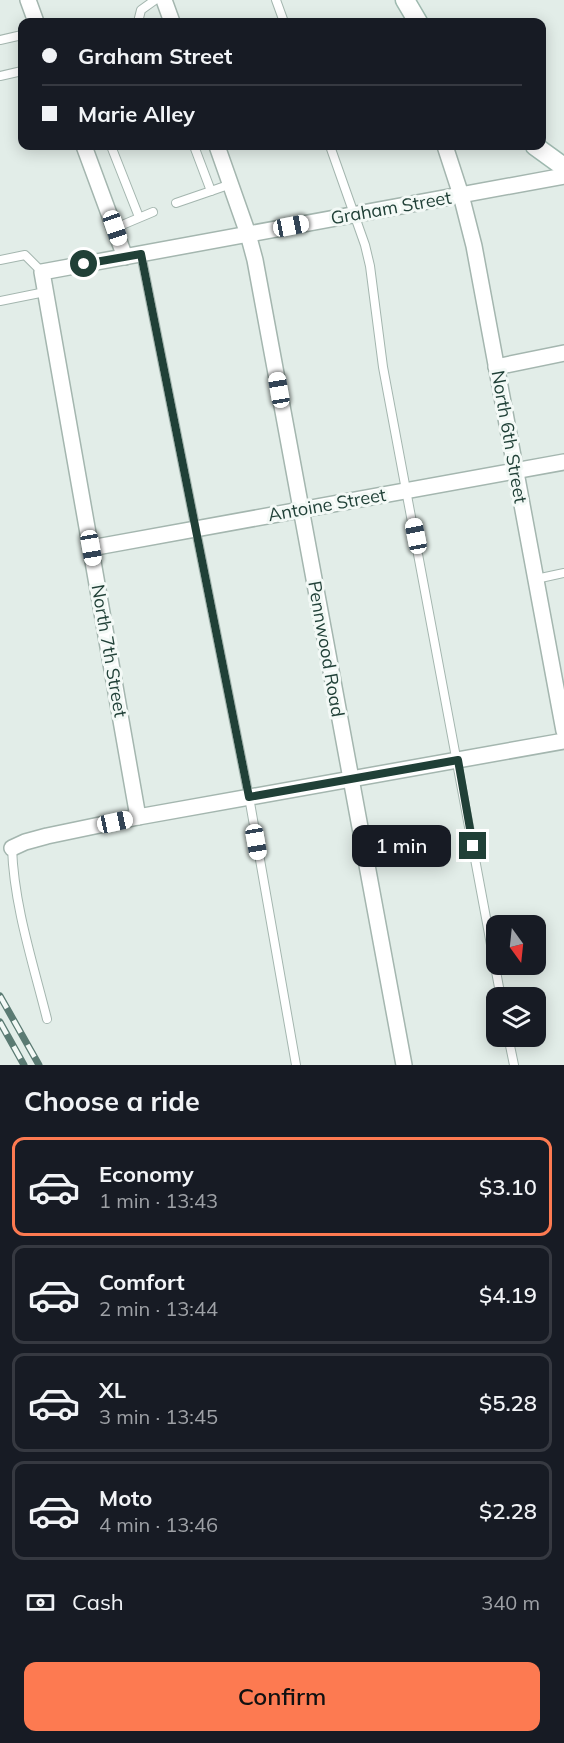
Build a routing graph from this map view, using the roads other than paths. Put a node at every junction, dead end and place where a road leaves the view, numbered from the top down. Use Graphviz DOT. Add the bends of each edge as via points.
graph roads {
  1 [pos="28,0"];
  2 [pos="155,0"];
  3 [pos="164,0"];
  4 [pos="276,0"];
  5 [pos="400,0"];
  6 [pos="405,0"];
  7 [pos="35,18"];
  8 [pos="139,18"];
  9 [pos="171,18"];
  10 [pos="283,18"];
  11 [pos="405,18"];
  12 [pos="416,18"];
  13 [pos="18,36"];
  14 [pos="0,40"];
  15 [pos="18,72"];
  16 [pos="0,76"];
  17 [pos="86,150"];
  18 [pos="113,150"];
  19 [pos="196,150"];
  20 [pos="218,150"];
  21 [pos="331,150"];
  22 [pos="446,150"];
  23 [pos="541,150"];
  24 [pos="564,167"];
  25 [pos="564,176"];
  26 [pos="231,184"];
  27 [pos="211,191"];
  28 [pos="461,195"];
  29 [pos="176,203"];
  30 [pos="153,212"];
  31 [pos="355,214"];
  32 [pos="139,217"];
  33 [pos="115,228"];
  34 [pos="248,234"];
  35 [pos="141,254"];
  36 [pos="125,257"];
  37 [pos="0,260"];
  38 [pos="42,272"];
  39 [pos="45,292"];
  40 [pos="0,301"];
  41 [pos="564,353"];
  42 [pos="496,367"];
  43 [pos="564,462"];
  44 [pos="516,471"];
  45 [pos="407,491"];
  46 [pos="301,510"];
  47 [pos="197,529"];
  48 [pos="91,548"];
  49 [pos="564,573"];
  50 [pos="536,579"];
  51 [pos="564,731"];
  52 [pos="564,741"];
  53 [pos="458,760"];
  54 [pos="350,779"];
  55 [pos="249,797"];
  56 [pos="138,817"];
  57 [pos="12,848"];
  58 [pos="499,987"];
  59 [pos="47,1018"];
  60 [pos="510,1047"];
  61 [pos="296,1065"];
  62 [pos="404,1065"];
  63 [pos="513,1065"];
  1 -- 7 [label="street"];
  2 -- 8 [label="lane" via="141,10"];
  3 -- 9 [label="street"];
  4 -- 10 [label="lane"];
  5 -- 11 [label="street"];
  6 -- 12 [label="street"];
  13 -- 14 [label="lane"];
  15 -- 16 [label="lane"];
  17 -- 33 [label="street"];
  18 -- 32 [label="lane"];
  19 -- 27 [label="lane"];
  20 -- 26 [label="street, Pennwood Road"];
  21 -- 31 [label="lane"];
  22 -- 28 [label="street, North 6th Street"];
  23 -- 24 [label="street"];
  25 -- 28 [label="street, Graham Street"];
  26 -- 27 [label="lane"];
  26 -- 34 [label="street, Pennwood Road"];
  27 -- 29 [label="lane"];
  28 -- 31 [label="street, Graham Street"];
  28 -- 42 [label="street, North 6th Street"];
  30 -- 32 [label="lane"];
  31 -- 34 [label="street, Graham Street"];
  31 -- 45 [label="lane" via="370,266 383,367"];
  32 -- 33 [label="lane"];
  33 -- 36 [label="street"];
  34 -- 35 [label="street, Graham Street"];
  34 -- 46 [label="street, Pennwood Road"];
  35 -- 36 [label="street, Graham Street"];
  35 -- 47 [label="lane"];
  36 -- 38 [label="street, Graham Street"];
  37 -- 38 [label="lane" via="25,255"];
  38 -- 39 [label="street, North 7th Street"];
  39 -- 40 [label="lane"];
  39 -- 48 [label="street, North 7th Street"];
  41 -- 42 [label="street"];
  42 -- 44 [label="street, North 6th Street"];
  43 -- 44 [label="street, Antoine Street"];
  44 -- 45 [label="street, Antoine Street"];
  44 -- 50 [label="street, North 6th Street"];
  45 -- 46 [label="street, Antoine Street"];
  45 -- 53 [label="lane"];
  46 -- 47 [label="street, Antoine Street"];
  46 -- 54 [label="street, Pennwood Road"];
  47 -- 48 [label="street, Antoine Street"];
  47 -- 55 [label="lane"];
  48 -- 56 [label="street, North 7th Street"];
  49 -- 50 [label="lane"];
  50 -- 51 [label="street, North 6th Street"];
  52 -- 53 [label="street"];
  53 -- 54 [label="street"];
  53 -- 58 [label="lane"];
  54 -- 55 [label="street"];
  54 -- 62 [label="street, Pennwood Road"];
  55 -- 56 [label="street"];
  55 -- 61 [label="lane"];
  56 -- 57 [label="street" via="47,836"];
  57 -- 59 [label="lane" via="13,875"];
  60 -- 63 [label="lane"];
}
